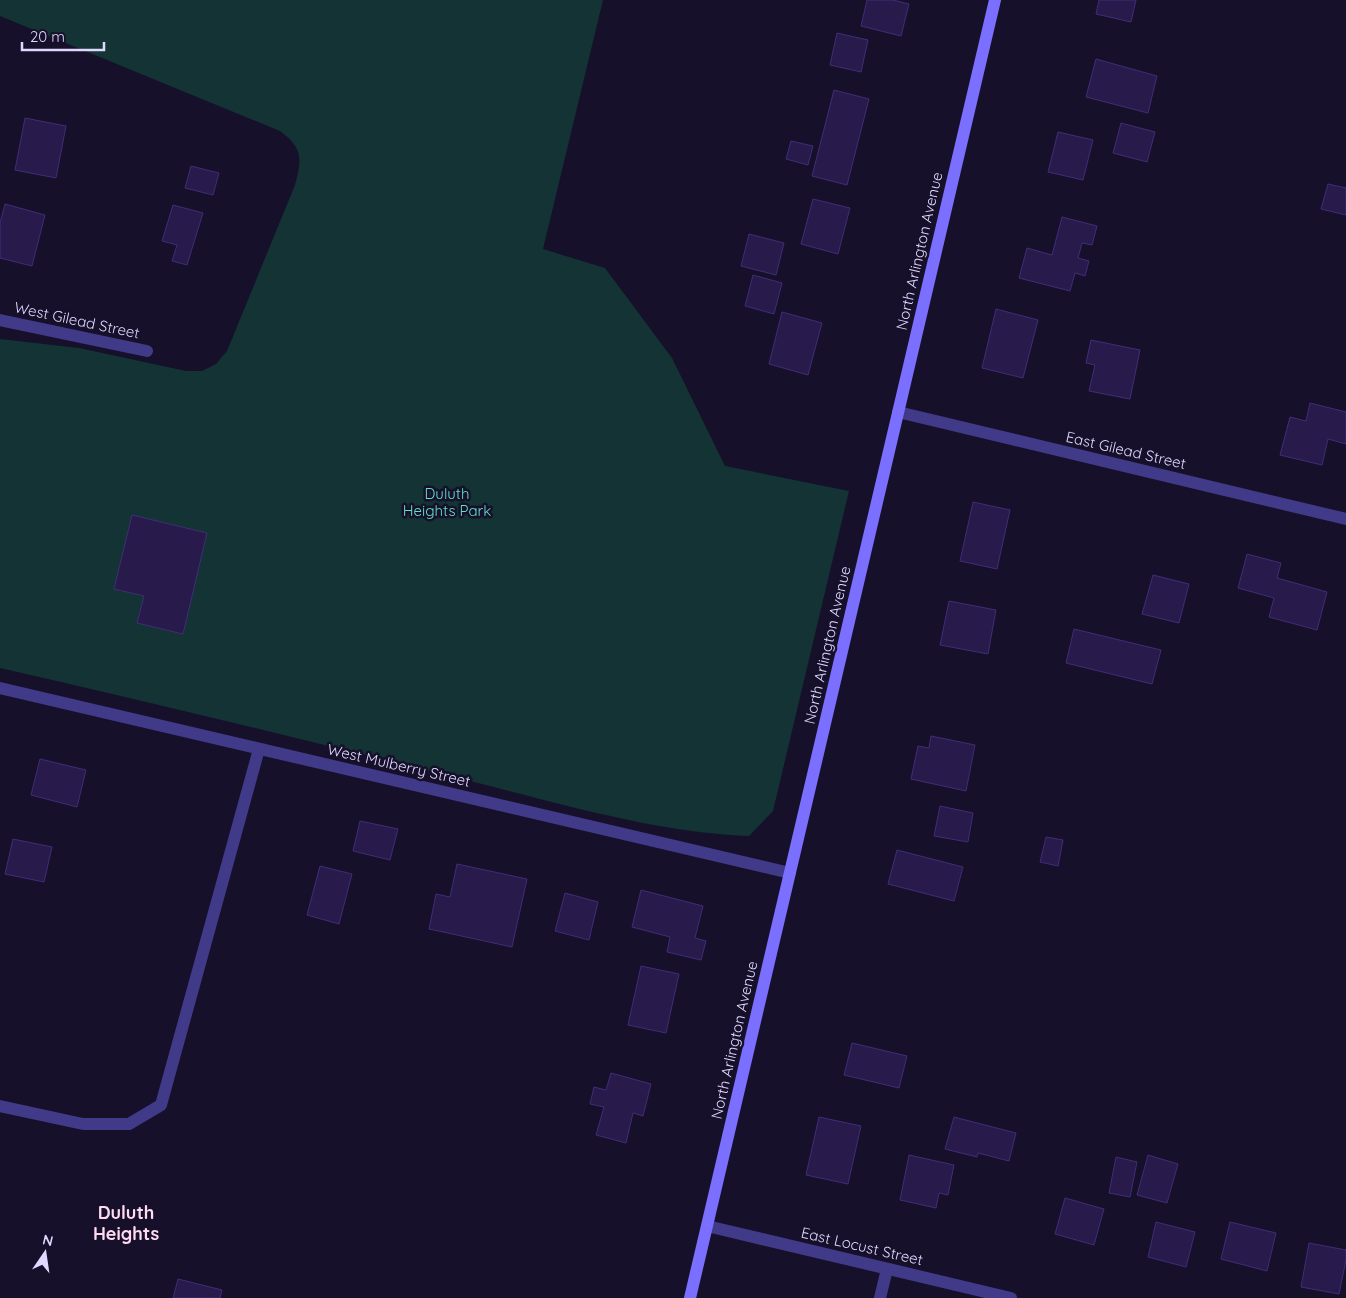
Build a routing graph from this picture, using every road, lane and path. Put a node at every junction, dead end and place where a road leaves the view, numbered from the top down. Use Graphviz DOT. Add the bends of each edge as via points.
graph roads {
  1 [pos="995,0"];
  2 [pos="0,320"];
  3 [pos="147,351"];
  4 [pos="898,412"];
  5 [pos="1346,519"];
  6 [pos="0,688"];
  7 [pos="259,749"];
  8 [pos="790,873"];
  9 [pos="0,1106"];
  10 [pos="707,1226"];
  11 [pos="887,1269"];
  12 [pos="690,1298"];
  13 [pos="880,1298"];
  14 [pos="1011,1298"];
  1 -- 4 [label="main road, North Arlington Avenue"];
  2 -- 3 [label="street, West Gilead Street"];
  4 -- 5 [label="street, East Gilead Street"];
  4 -- 8 [label="main road, North Arlington Avenue"];
  6 -- 7 [label="street, West Mulberry Street"];
  7 -- 8 [label="street, West Mulberry Street"];
  7 -- 9 [label="street" via="161,1105 129,1124 83,1124"];
  8 -- 10 [label="main road, North Arlington Avenue"];
  10 -- 11 [label="street, East Locust Street"];
  10 -- 12 [label="main road, North Arlington Avenue"];
  11 -- 13 [label="street"];
  11 -- 14 [label="street, East Locust Street"];
}
